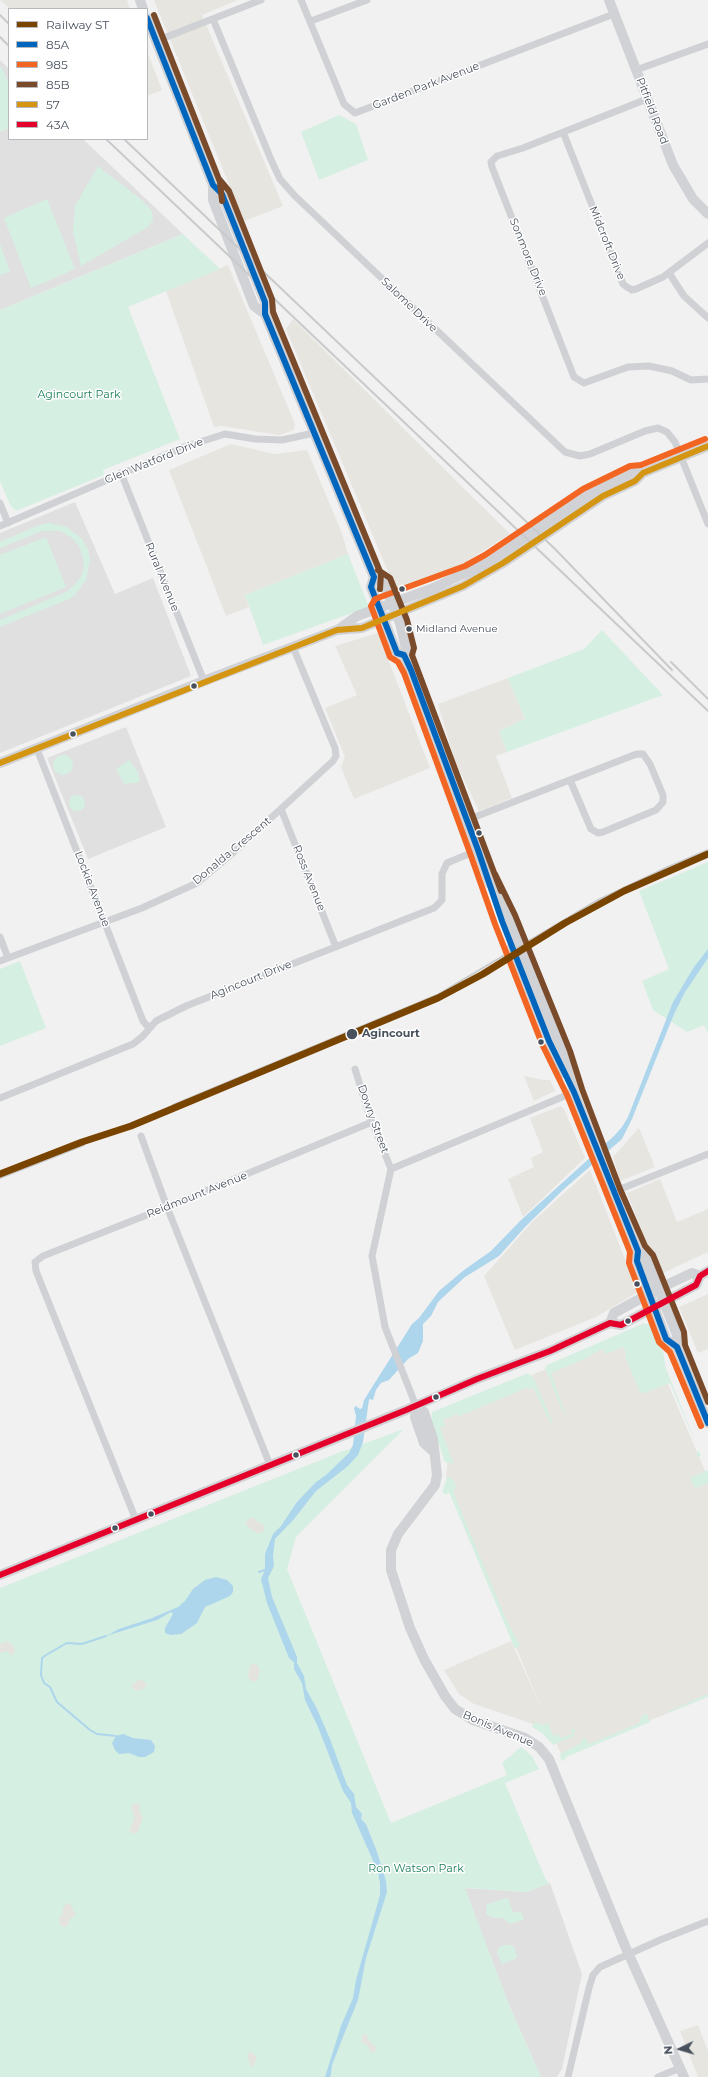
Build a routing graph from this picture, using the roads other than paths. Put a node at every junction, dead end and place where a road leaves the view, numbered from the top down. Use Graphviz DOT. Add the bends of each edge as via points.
graph roads {
  1 [pos="261,0"];
  2 [pos="301,0"];
  3 [pos="367,0"];
  4 [pos="609,0"];
  5 [pos="614,14"];
  6 [pos="213,19"];
  7 [pos="148,21"];
  8 [pos="311,22"];
  9 [pos="156,41"];
  10 [pos="708,44"];
  11 [pos="636,70"];
  12 [pos="647,99"];
  13 [pos="563,132"];
  14 [pos="708,214"];
  15 [pos="708,243"];
  16 [pos="669,273"];
  17 [pos="708,318"];
  18 [pos="708,379"];
  19 [pos="314,433"];
  20 [pos="708,446"];
  21 [pos="681,457"];
  22 [pos="643,472"];
  23 [pos="121,473"];
  24 [pos="0,503"];
  25 [pos="8,523"];
  26 [pos="708,524"];
  27 [pos="0,526"];
  28 [pos="374,577"];
  29 [pos="392,602"];
  30 [pos="379,606"];
  31 [pos="396,614"];
  32 [pos="384,619"];
  33 [pos="337,630"];
  34 [pos="293,647"];
  35 [pos="404,655"];
  36 [pos="204,681"];
  37 [pos="37,749"];
  38 [pos="0,763"];
  39 [pos="570,780"];
  40 [pos="281,809"];
  41 [pos="467,820"];
  42 [pos="478,850"];
  43 [pos="105,921"];
  44 [pos="0,937"];
  45 [pos="336,947"];
  46 [pos="8,958"];
  47 [pos="0,961"];
  48 [pos="149,1028"];
  49 [pos="355,1069"];
  50 [pos="574,1092"];
  51 [pos="0,1098"];
  52 [pos="372,1122"];
  53 [pos="141,1136"];
  54 [pos="708,1154"];
  55 [pos="391,1169"];
  56 [pos="613,1192"];
  57 [pos="167,1207"];
  58 [pos="638,1251"];
  59 [pos="704,1273"];
  60 [pos="658,1289"];
  61 [pos="649,1294"];
  62 [pos="664,1302"];
  63 [pos="654,1307"];
  64 [pos="610,1323"];
  65 [pos="677,1347"];
  66 [pos="416,1406"];
  67 [pos="708,1423"];
  68 [pos="270,1465"];
  69 [pos="136,1520"];
  70 [pos="0,1575"];
  71 [pos="708,1921"];
  72 [pos="629,1953"];
  73 [pos="682,2072"];
  74 [pos="568,2077"];
  75 [pos="658,2077"];
  1 -- 6 [label="street"];
  2 -- 8 [label="street, Garden Park Avenue"];
  3 -- 8 [label="street"];
  4 -- 5 [label="main road, Pitfield Road"];
  5 -- 8 [label="street, Garden Park Avenue" via="356,113 344,104"];
  5 -- 11 [label="main road, Pitfield Road"];
  6 -- 9 [label="street"];
  6 -- 21 [label="street, Salome Drive" via="272,162 286,188 555,443 565,452 580,456 658,428 673,438"];
  7 -- 9 [label="main road"];
  9 -- 19 [label="main road" via="213,185 222,194 265,302 265,314"];
  10 -- 11 [label="street"];
  11 -- 12 [label="main road, Pitfield Road"];
  12 -- 13 [label="street, Sonmore Drive"];
  12 -- 14 [label="main road, Pitfield Road" via="679,177"];
  13 -- 16 [label="street, Midcroft Drive" via="623,284 632,290"];
  13 -- 18 [label="street, Sonmore Drive" via="497,156 491,162 574,377 584,383 628,367 649,366 672,371 691,380"];
  15 -- 16 [label="street, Midcroft Drive"];
  16 -- 17 [label="street" via="684,296"];
  19 -- 23 [label="street, Glen Watford Drive" via="282,440 225,434 184,447"];
  19 -- 28 [label="main road"];
  20 -- 21 [label="main road"];
  21 -- 22 [label="main road"];
  21 -- 26 [label="street"];
  22 -- 29 [label="main road" via="633,473 588,496 489,562"];
  22 -- 31 [label="main road" via="635,481 603,496 503,563 463,586"];
  23 -- 25 [label="street, Glen Watford Drive"];
  23 -- 36 [label="street, Rural Avenue"];
  24 -- 25 [label="street"];
  25 -- 27 [label="street, Glen Watford Drive"];
  28 -- 29 [label="main road" via="383,582"];
  28 -- 30 [label="main road" via="371,587"];
  29 -- 30 [label="main road"];
  29 -- 31 [label="main road"];
  30 -- 32 [label="main road"];
  30 -- 33 [label="main road" via="357,616"];
  31 -- 32 [label="main road"];
  31 -- 35 [label="main road" via="406,649"];
  32 -- 33 [label="main road" via="362,628"];
  32 -- 35 [label="main road" via="397,653"];
  33 -- 34 [label="main road"];
  34 -- 36 [label="main road"];
  34 -- 40 [label="street, Donalda Crescent" via="335,748 336,756"];
  35 -- 41 [label="main road"];
  36 -- 37 [label="main road"];
  37 -- 38 [label="main road"];
  37 -- 43 [label="street, Lockie Avenue"];
  39 -- 39 [label="street" via="591,830 598,833 656,810 663,802 663,795 643,754 634,755"];
  39 -- 41 [label="street"];
  40 -- 43 [label="street, Donalda Crescent" via="197,883 142,908"];
  40 -- 45 [label="street, Ross Avenue"];
  41 -- 42 [label="main road"];
  42 -- 45 [label="street, Agincourt Drive" via="447,863 442,874 442,900 434,908"];
  42 -- 50 [label="main road" via="502,921 549,1041"];
  43 -- 46 [label="street, Donalda Crescent"];
  43 -- 48 [label="street, Lockie Avenue" via="143,1021"];
  44 -- 46 [label="street"];
  45 -- 48 [label="street, Agincourt Drive" via="186,1006 156,1021"];
  46 -- 47 [label="street, Donalda Crescent"];
  48 -- 51 [label="street, Agincourt Drive" via="133,1044"];
  49 -- 52 [label="street, Dowry Street"];
  50 -- 55 [label="street"];
  50 -- 56 [label="main road"];
  52 -- 55 [label="street, Dowry Street"];
  52 -- 57 [label="street, Reidmount Avenue"];
  53 -- 57 [label="street"];
  54 -- 56 [label="street"];
  55 -- 66 [label="street" via="372,1256 385,1327"];
  56 -- 58 [label="main road"];
  57 -- 68 [label="street"];
  57 -- 69 [label="street, Reidmount Avenue" via="43,1256 34,1262"];
  58 -- 60 [label="main road" via="646,1258"];
  58 -- 61 [label="main road" via="637,1261"];
  59 -- 60 [label="main road" via="692,1273"];
  59 -- 62 [label="main road" via="696,1285"];
  60 -- 61 [label="main road"];
  60 -- 62 [label="main road"];
  61 -- 63 [label="main road"];
  61 -- 64 [label="main road" via="614,1313"];
  62 -- 63 [label="main road"];
  62 -- 65 [label="main road" via="677,1335"];
  63 -- 64 [label="main road" via="621,1326"];
  63 -- 65 [label="main road" via="666,1339"];
  64 -- 66 [label="main road" via="550,1351"];
  65 -- 67 [label="main road"];
  66 -- 68 [label="main road"];
  66 -- 72 [label="main road, Bonis Avenue" via="415,1417 424,1442 434,1452 437,1468 435,1484 398,1534 390,1555 390,1570 410,1628 424,1659 455,1709 473,1720 526,1738 549,1759"];
  68 -- 69 [label="main road"];
  69 -- 70 [label="main road"];
  71 -- 72 [label="street"];
  72 -- 73 [label="main road, Bonis Avenue"];
  72 -- 74 [label="street" via="600,1966 593,1975"];
  73 -- 75 [label="street"];
}
